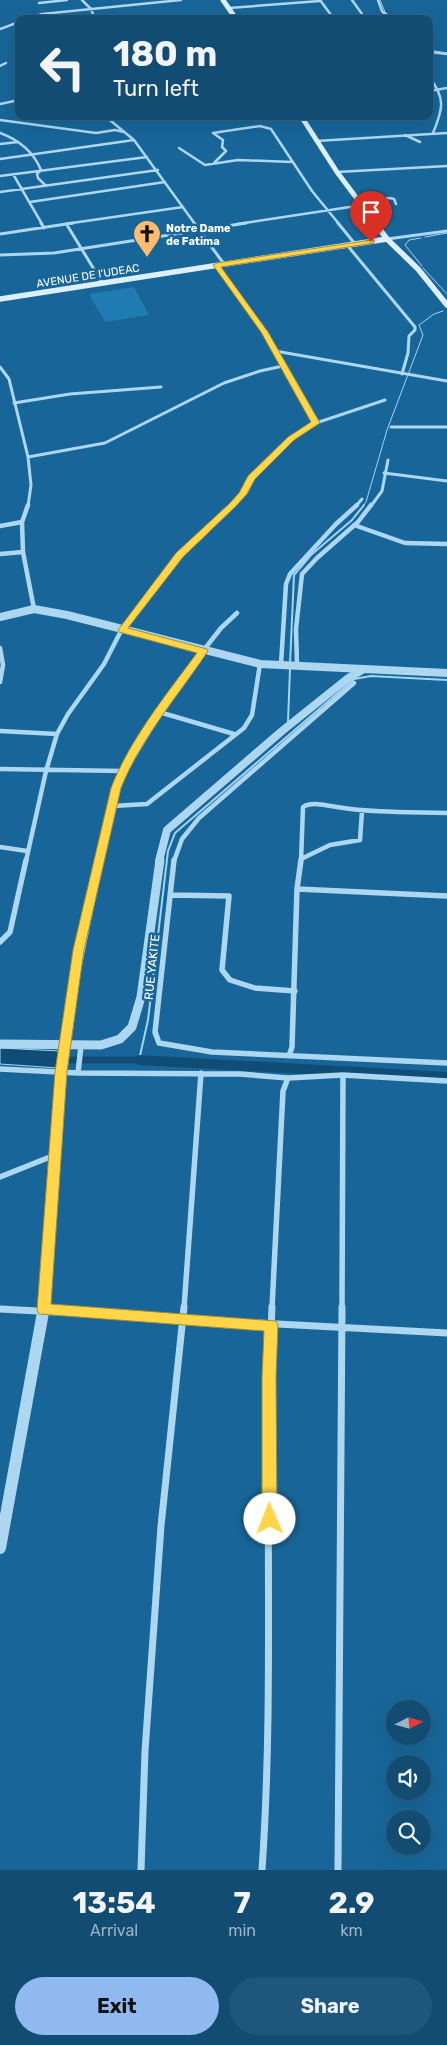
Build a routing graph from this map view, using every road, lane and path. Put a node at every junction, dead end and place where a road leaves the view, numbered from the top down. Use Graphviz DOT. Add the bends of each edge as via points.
graph roads {
  1 [pos="67,0"];
  2 [pos="82,0"];
  3 [pos="170,0"];
  4 [pos="181,0"];
  5 [pos="223,0"];
  6 [pos="352,0"];
  7 [pos="378,0"];
  8 [pos="320,1"];
  9 [pos="39,3"];
  10 [pos="228,8"];
  11 [pos="90,9"];
  12 [pos="39,15"];
  13 [pos="93,15"];
  14 [pos="233,15"];
  15 [pos="331,15"];
  16 [pos="362,15"];
  17 [pos="386,15"];
  18 [pos="15,23"];
  19 [pos="0,29"];
  20 [pos="433,52"];
  21 [pos="447,54"];
  22 [pos="6,63"];
  23 [pos="0,66"];
  24 [pos="433,81"];
  25 [pos="447,88"];
  26 [pos="440,89"];
  27 [pos="433,90"];
  28 [pos="15,101"];
  29 [pos="0,104"];
  30 [pos="0,120"];
  31 [pos="110,120"];
  32 [pos="303,120"];
  33 [pos="124,132"];
  34 [pos="0,133"];
  35 [pos="433,133"];
  36 [pos="447,133"];
  37 [pos="405,135"];
  38 [pos="134,140"];
  39 [pos="316,141"];
  40 [pos="18,142"];
  41 [pos="420,142"];
  42 [pos="0,144"];
  43 [pos="179,148"];
  44 [pos="34,155"];
  45 [pos="147,157"];
  46 [pos="0,159"];
  47 [pos="293,162"];
  48 [pos="214,163"];
  49 [pos="447,166"];
  50 [pos="41,170"];
  51 [pos="158,170"];
  52 [pos="337,172"];
  53 [pos="13,174"];
  54 [pos="0,176"];
  55 [pos="166,182"];
  56 [pos="46,186"];
  57 [pos="22,190"];
  58 [pos="0,192"];
  59 [pos="30,202"];
  60 [pos="361,203"];
  61 [pos="396,204"];
  62 [pos="183,207"];
  63 [pos="327,210"];
  64 [pos="67,225"];
  65 [pos="44,228"];
  66 [pos="200,229"];
  67 [pos="447,231"];
  68 [pos="0,234"];
  69 [pos="387,239"];
  70 [pos="355,244"];
  71 [pos="347,246"];
  72 [pos="82,248"];
  73 [pos="0,255"];
  74 [pos="224,264"];
  75 [pos="217,265"];
  76 [pos="103,284"];
  77 [pos="0,299"];
  78 [pos="447,305"];
  79 [pos="276,351"];
  80 [pos="283,366"];
  81 [pos="0,367"];
  82 [pos="403,374"];
  83 [pos="447,381"];
  84 [pos="161,387"];
  85 [pos="384,400"];
  86 [pos="14,403"];
  87 [pos="316,423"];
  88 [pos="391,427"];
  89 [pos="447,427"];
  90 [pos="28,457"];
  91 [pos="388,460"];
  92 [pos="384,473"];
  93 [pos="447,482"];
  94 [pos="362,499"];
  95 [pos="351,511"];
  96 [pos="363,516"];
  97 [pos="22,522"];
  98 [pos="354,525"];
  99 [pos="0,526"];
  100 [pos="447,544"];
  101 [pos="23,552"];
  102 [pos="0,554"];
  103 [pos="34,609"];
  104 [pos="237,613"];
  105 [pos="0,617"];
  106 [pos="122,630"];
  107 [pos="0,648"];
  108 [pos="203,651"];
  109 [pos="260,664"];
  110 [pos="283,664"];
  111 [pos="296,665"];
  112 [pos="362,670"];
  113 [pos="447,673"];
  114 [pos="0,682"];
  115 [pos="354,683"];
  116 [pos="159,712"];
  117 [pos="0,731"];
  118 [pos="56,734"];
  119 [pos="234,734"];
  120 [pos="0,769"];
  121 [pos="46,771"];
  122 [pos="123,771"];
  123 [pos="113,806"];
  124 [pos="362,811"];
  125 [pos="447,813"];
  126 [pos="0,847"];
  127 [pos="27,851"];
  128 [pos="301,859"];
  129 [pos="297,889"];
  130 [pos="170,895"];
  131 [pos="447,896"];
  132 [pos="0,942"];
  133 [pos="295,991"];
  134 [pos="0,1044"];
  135 [pos="64,1045"];
  136 [pos="81,1046"];
  137 [pos="289,1056"];
  138 [pos="447,1063"];
  139 [pos="0,1069"];
  140 [pos="61,1072"];
  141 [pos="78,1073"];
  142 [pos="201,1073"];
  143 [pos="343,1075"];
  144 [pos="288,1078"];
  145 [pos="447,1081"];
  146 [pos="55,1155"];
  147 [pos="0,1177"];
  148 [pos="0,1309"];
  149 [pos="44,1310"];
  150 [pos="183,1320"];
  151 [pos="272,1325"];
  152 [pos="340,1326"];
  153 [pos="447,1333"];
  154 [pos="3,1513"];
  155 [pos="0,1548"];
  156 [pos="141,1870"];
  157 [pos="262,1870"];
  158 [pos="338,1870"];
  1 -- 9 [label="street"];
  2 -- 11 [label="street"];
  3 -- 4 [label="street"];
  3 -- 11 [label="street"];
  5 -- 10 [label="main road"];
  6 -- 16 [label="street"];
  7 -- 17 [label="street"];
  8 -- 10 [label="street"];
  8 -- 15 [label="street"];
  10 -- 14 [label="main road"];
  11 -- 12 [label="street"];
  11 -- 13 [label="street"];
  18 -- 19 [label="street"];
  20 -- 21 [label="street"];
  22 -- 23 [label="street"];
  24 -- 26 [label="street"];
  25 -- 26 [label="street"];
  26 -- 27 [label="street"];
  26 -- 35 [label="street" via="444,104"];
  28 -- 29 [label="street"];
  30 -- 33 [label="street" via="96,133"];
  31 -- 33 [label="street"];
  32 -- 39 [label="main road"];
  33 -- 38 [label="street"];
  34 -- 40 [label="street"];
  35 -- 36 [label="street"];
  35 -- 37 [label="street"];
  37 -- 39 [label="street"];
  37 -- 41 [label="street"];
  38 -- 44 [label="street"];
  38 -- 45 [label="street"];
  39 -- 52 [label="main road"];
  40 -- 42 [label="street"];
  40 -- 44 [label="street"];
  43 -- 48 [label="street" via="186,156 205,165"];
  44 -- 46 [label="street"];
  44 -- 50 [label="street"];
  45 -- 50 [label="street"];
  45 -- 51 [label="street"];
  47 -- 48 [label="street" via="238,160"];
  47 -- 48 [label="street" via="271,129 260,126 213,133 224,140 222,146 226,151"];
  47 -- 63 [label="street"];
  49 -- 52 [label="street"];
  50 -- 53 [label="street"];
  50 -- 56 [label="street" via="38,178"];
  51 -- 55 [label="street"];
  51 -- 56 [label="street"];
  52 -- 60 [label="main road"];
  53 -- 54 [label="street"];
  53 -- 57 [label="street"];
  55 -- 59 [label="street"];
  55 -- 62 [label="street"];
  56 -- 57 [label="street"];
  57 -- 58 [label="street"];
  57 -- 59 [label="street"];
  59 -- 65 [label="street"];
  60 -- 61 [label="street" via="390,198"];
  60 -- 63 [label="street"];
  60 -- 69 [label="main road"];
  62 -- 64 [label="street"];
  62 -- 66 [label="street"];
  63 -- 66 [label="street"];
  63 -- 70 [label="street"];
  64 -- 65 [label="street"];
  64 -- 72 [label="street"];
  65 -- 68 [label="street"];
  66 -- 72 [label="street"];
  66 -- 74 [label="street"];
  67 -- 69 [label="street"];
  69 -- 70 [label="main road, AVENUE DE I'UDEAC"];
  69 -- 78 [label="main road" via="418,269"];
  70 -- 71 [label="main road, AVENUE DE I'UDEAC"];
  71 -- 74 [label="main road, AVENUE DE I'UDEAC"];
  71 -- 82 [label="street" via="415,327 409,336"];
  72 -- 73 [label="street"];
  72 -- 76 [label="street"];
  74 -- 75 [label="main road, AVENUE DE I'UDEAC"];
  75 -- 76 [label="main road, AVENUE DE I'UDEAC"];
  75 -- 79 [label="street"];
  76 -- 77 [label="main road, AVENUE DE I'UDEAC"];
  79 -- 80 [label="street"];
  79 -- 82 [label="street"];
  80 -- 87 [label="street"];
  80 -- 90 [label="street" via="224,383 105,443"];
  81 -- 86 [label="street" via="9,379"];
  82 -- 83 [label="street"];
  84 -- 86 [label="street" via="70,394"];
  85 -- 87 [label="street"];
  86 -- 90 [label="street"];
  87 -- 106 [label="street" via="291,439 251,478 233,505 180,555"];
  88 -- 89 [label="street"];
  90 -- 97 [label="street" via="31,485"];
  91 -- 92 [label="street"];
  92 -- 93 [label="street"];
  92 -- 96 [label="street" via="382,491"];
  94 -- 95 [label="street"];
  95 -- 96 [label="street"];
  95 -- 110 [label="street" via="290,574 286,584"];
  96 -- 98 [label="street"];
  97 -- 99 [label="street"];
  97 -- 101 [label="street"];
  98 -- 100 [label="street" via="405,543"];
  98 -- 111 [label="street" via="302,574"];
  101 -- 102 [label="street"];
  101 -- 103 [label="street"];
  103 -- 105 [label="street"];
  103 -- 106 [label="street"];
  104 -- 108 [label="street"];
  106 -- 108 [label="street"];
  106 -- 118 [label="street" via="104,664"];
  107 -- 114 [label="street" via="4,660"];
  108 -- 109 [label="street"];
  108 -- 116 [label="street"];
  109 -- 110 [label="street"];
  109 -- 119 [label="street" via="249,722"];
  110 -- 111 [label="street"];
  111 -- 112 [label="street"];
  112 -- 113 [label="street"];
  112 -- 136 [label="street" via="282,731 167,830 137,1016 132,1027 120,1039 102,1045"];
  115 -- 130 [label="street, RUE YAKITE" via="183,835 175,853"];
  116 -- 119 [label="street"];
  116 -- 122 [label="street"];
  117 -- 118 [label="street"];
  118 -- 121 [label="street"];
  119 -- 123 [label="street" via="147,804"];
  120 -- 121 [label="street"];
  121 -- 122 [label="street"];
  121 -- 127 [label="street"];
  122 -- 123 [label="street"];
  123 -- 135 [label="street" via="79,950"];
  124 -- 125 [label="street"];
  124 -- 128 [label="street" via="360,840 330,845"];
  124 -- 128 [label="street" via="305,805"];
  126 -- 127 [label="street"];
  127 -- 132 [label="street" via="10,932"];
  128 -- 129 [label="street"];
  129 -- 131 [label="street"];
  129 -- 133 [label="street"];
  130 -- 133 [label="street" via="229,896 222,970 230,980 255,988"];
  130 -- 137 [label="street, RUE YAKITE" via="155,1032 159,1043 212,1052"];
  133 -- 137 [label="street"];
  134 -- 135 [label="street"];
  135 -- 136 [label="street"];
  135 -- 140 [label="street"];
  136 -- 141 [label="street"];
  137 -- 138 [label="street, RUE YAKITE"];
  139 -- 140 [label="street"];
  140 -- 141 [label="street"];
  140 -- 146 [label="street"];
  141 -- 142 [label="street"];
  142 -- 144 [label="street"];
  142 -- 150 [label="street"];
  143 -- 144 [label="street"];
  143 -- 145 [label="street"];
  143 -- 152 [label="street"];
  144 -- 151 [label="street" via="283,1091"];
  146 -- 147 [label="street"];
  146 -- 149 [label="street"];
  148 -- 149 [label="street"];
  149 -- 150 [label="street"];
  149 -- 154 [label="street"];
  150 -- 151 [label="street"];
  150 -- 156 [label="street" via="161,1526 145,1752"];
  151 -- 152 [label="street"];
  151 -- 157 [label="street" via="267,1797"];
  152 -- 153 [label="street"];
  152 -- 158 [label="street"];
  154 -- 155 [label="street"];
}
